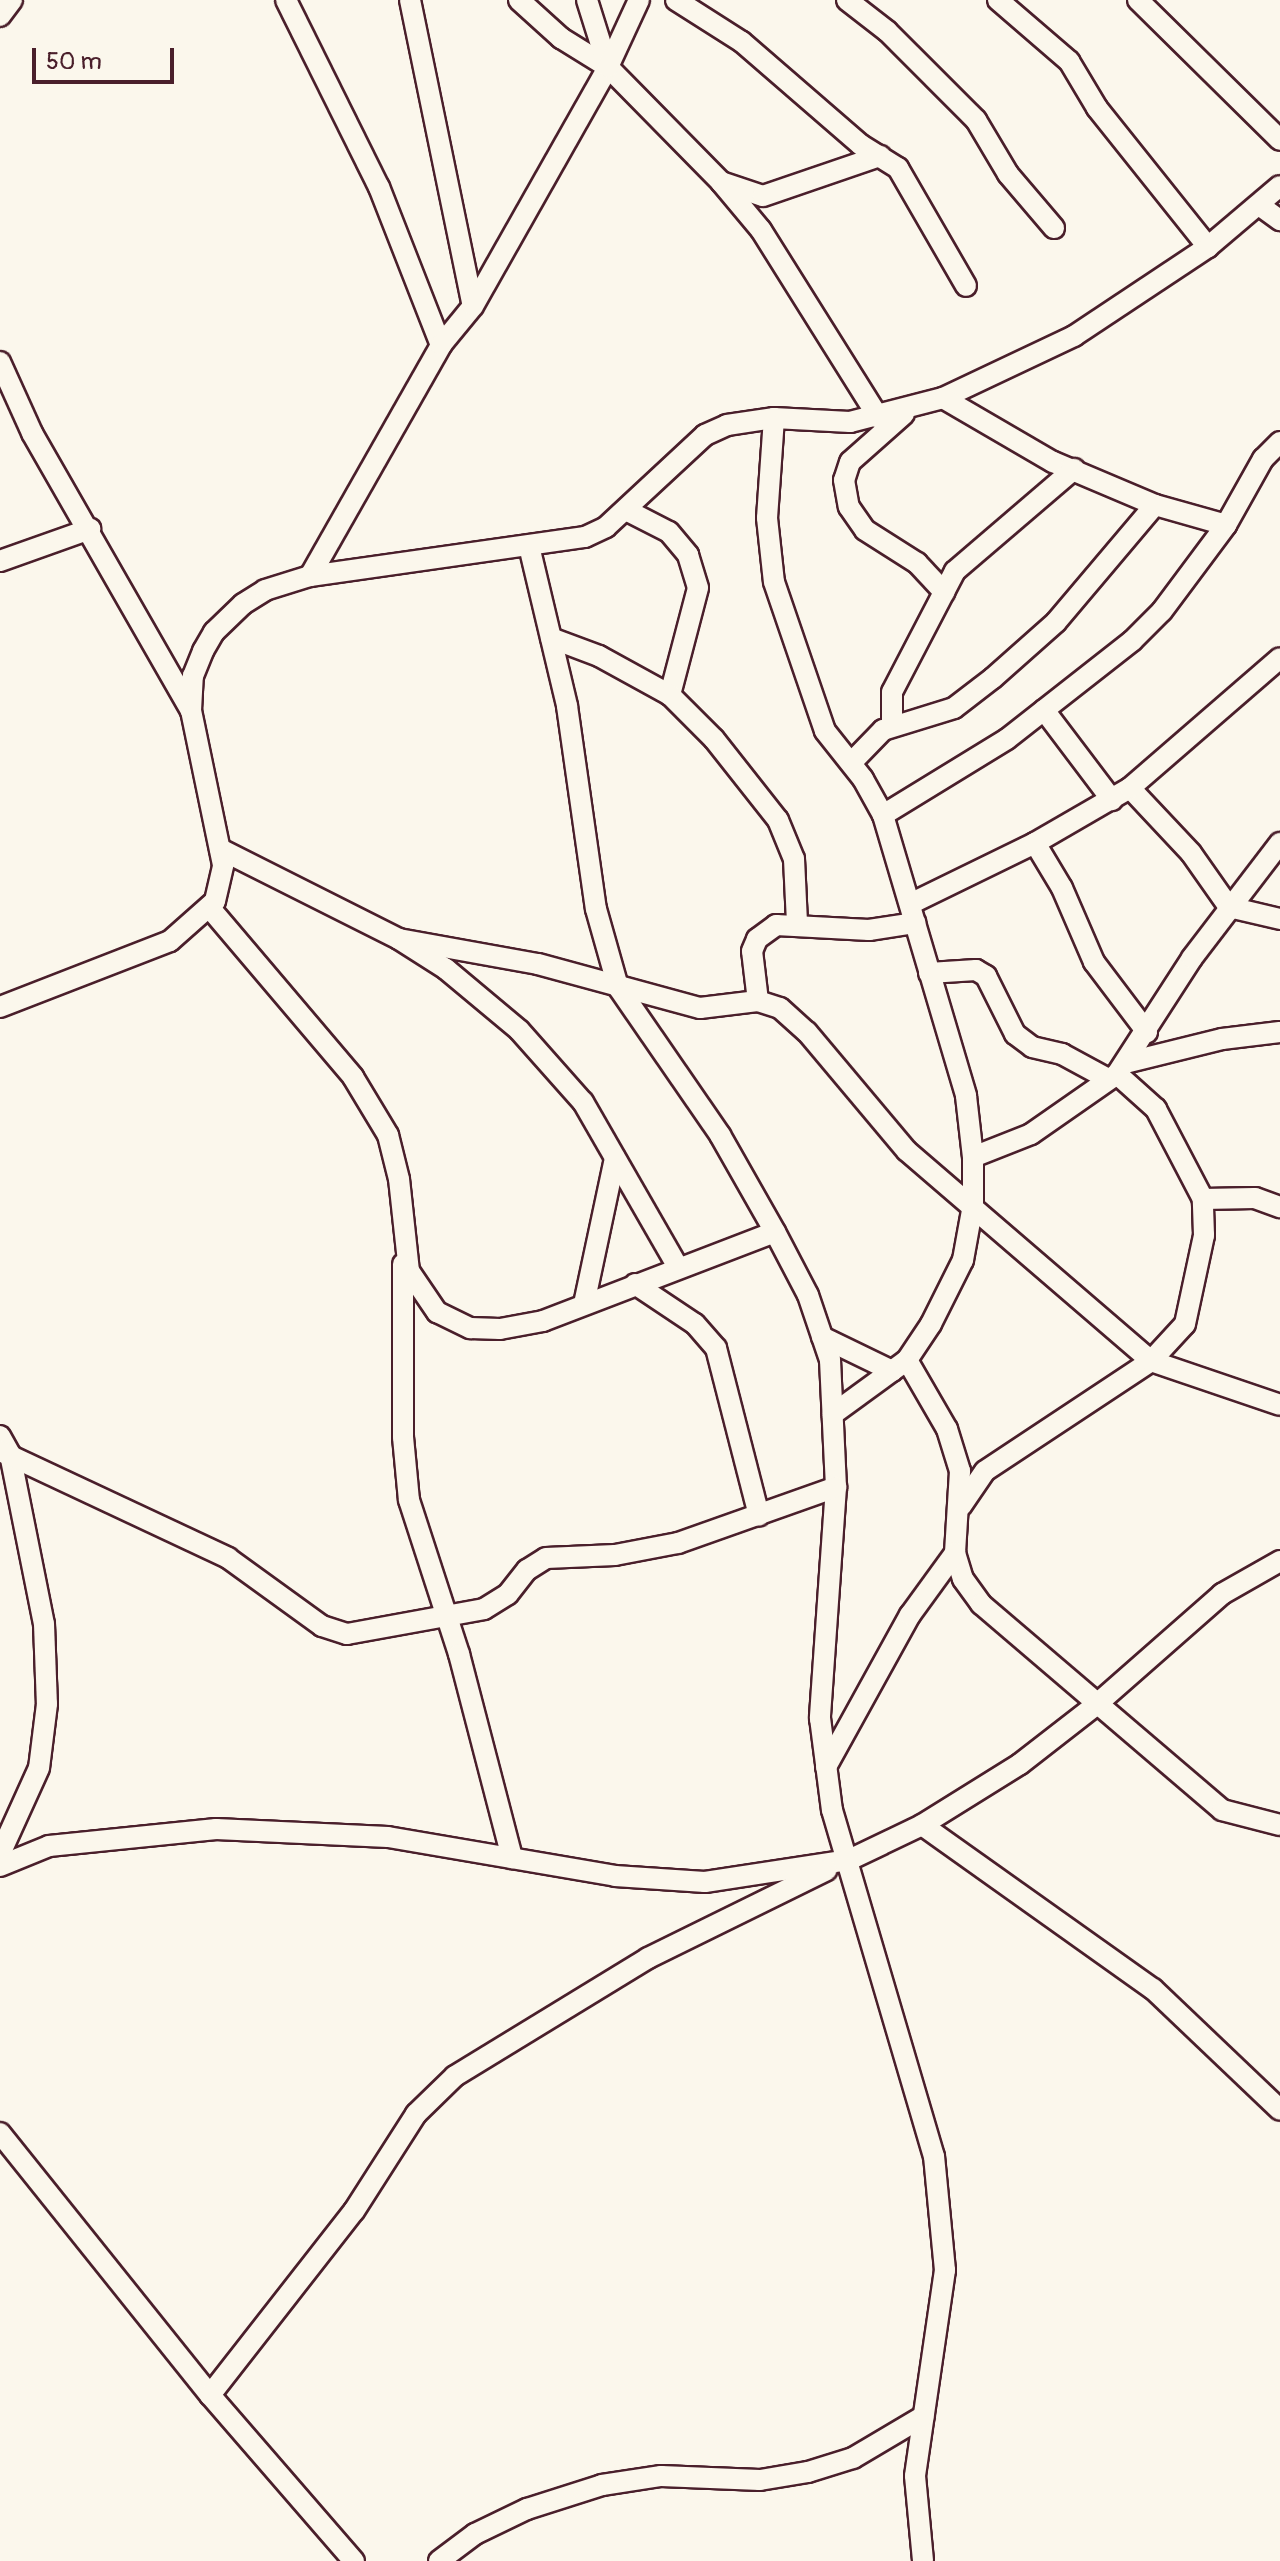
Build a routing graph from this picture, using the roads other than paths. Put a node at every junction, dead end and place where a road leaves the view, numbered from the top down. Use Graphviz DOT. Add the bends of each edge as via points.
graph roads {
  1 [pos="12,0"];
  2 [pos="286,0"];
  3 [pos="410,0"];
  4 [pos="519,0"];
  5 [pos="587,0"];
  6 [pos="639,0"];
  7 [pos="676,0"];
  8 [pos="847,0"];
  9 [pos="998,0"];
  10 [pos="1138,0"];
  11 [pos="0,16"];
  12 [pos="608,67"];
  13 [pos="1280,140"];
  14 [pos="880,156"];
  15 [pos="721,182"];
  16 [pos="1280,186"];
  17 [pos="1259,205"];
  18 [pos="1280,220"];
  19 [pos="1054,228"];
  20 [pos="1208,247"];
  21 [pos="966,286"];
  22 [pos="473,306"];
  23 [pos="441,345"];
  24 [pos="0,362"];
  25 [pos="943,398"];
  26 [pos="909,409"];
  27 [pos="774,418"];
  28 [pos="879,418"];
  29 [pos="1280,442"];
  30 [pos="1074,469"];
  31 [pos="1155,505"];
  32 [pos="626,510"];
  33 [pos="1226,525"];
  34 [pos="90,529"];
  35 [pos="529,546"];
  36 [pos="0,561"];
  37 [pos="310,576"];
  38 [pos="944,592"];
  39 [pos="551,638"];
  40 [pos="1280,658"];
  41 [pos="670,695"];
  42 [pos="1044,710"];
  43 [pos="191,711"];
  44 [pos="892,725"];
  45 [pos="851,763"];
  46 [pos="1130,788"];
  47 [pos="1112,800"];
  48 [pos="883,815"];
  49 [pos="1035,843"];
  50 [pos="1280,843"];
  51 [pos="220,849"];
  52 [pos="209,907"];
  53 [pos="1229,907"];
  54 [pos="913,914"];
  55 [pos="1280,919"];
  56 [pos="797,923"];
  57 [pos="399,939"];
  58 [pos="929,973"];
  59 [pos="618,987"];
  60 [pos="758,1001"];
  61 [pos="0,1007"];
  62 [pos="1147,1032"];
  63 [pos="1280,1032"];
  64 [pos="1117,1072"];
  65 [pos="973,1157"];
  66 [pos="615,1158"];
  67 [pos="1203,1199"];
  68 [pos="973,1205"];
  69 [pos="1280,1207"];
  70 [pos="775,1232"];
  71 [pos="403,1248"];
  72 [pos="678,1267"];
  73 [pos="635,1284"];
  74 [pos="584,1304"];
  75 [pos="822,1337"];
  76 [pos="1151,1361"];
  77 [pos="899,1366"];
  78 [pos="1280,1405"];
  79 [pos="833,1414"];
  80 [pos="3,1447"];
  81 [pos="836,1487"];
  82 [pos="961,1506"];
  83 [pos="759,1516"];
  84 [pos="955,1553"];
  85 [pos="1280,1561"];
  86 [pos="445,1616"];
  87 [pos="1097,1704"];
  88 [pos="826,1767"];
  89 [pos="922,1825"];
  90 [pos="1280,1825"];
  91 [pos="0,1854"];
  92 [pos="512,1858"];
  93 [pos="849,1860"];
  94 [pos="0,1866"];
  95 [pos="1280,2110"];
  96 [pos="0,2133"];
  97 [pos="210,2395"];
  98 [pos="924,2416"];
  99 [pos="354,2561"];
  100 [pos="439,2561"];
  101 [pos="923,2561"];
  1 -- 11 [label="street"];
  2 -- 23 [label="street" via="379,187"];
  3 -- 22 [label="street"];
  4 -- 12 [label="street" via="561,38"];
  5 -- 12 [label="street"];
  6 -- 12 [label="street"];
  7 -- 14 [label="street" via="788,77 861,145"];
  8 -- 19 [label="street" via="887,31 976,120 1008,174"];
  9 -- 20 [label="street" via="1069,61 1097,108"];
  10 -- 13 [label="street"];
  12 -- 15 [label="street"];
  12 -- 22 [label="street"];
  14 -- 15 [label="street" via="763,196"];
  14 -- 21 [label="street" via="898,168"];
  15 -- 28 [label="street" via="761,230"];
  16 -- 17 [label="street"];
  17 -- 18 [label="street"];
  17 -- 20 [label="street"];
  20 -- 25 [label="street" via="1074,336"];
  22 -- 23 [label="street"];
  23 -- 37 [label="street"];
  24 -- 34 [label="street" via="32,433"];
  25 -- 26 [label="street"];
  25 -- 30 [label="street" via="994,431"];
  26 -- 28 [label="street"];
  26 -- 38 [label="street" via="850,462 844,480 849,507 865,530 917,563"];
  27 -- 28 [label="street"];
  27 -- 32 [label="street" via="749,419 705,435"];
  27 -- 45 [label="street" via="767,518 774,582 825,731"];
  29 -- 33 [label="street" via="1263,459"];
  30 -- 31 [label="street"];
  30 -- 38 [label="street" via="955,571"];
  31 -- 33 [label="street"];
  31 -- 44 [label="street" via="1056,622 993,678 954,708"];
  32 -- 35 [label="street" via="585,537"];
  32 -- 41 [label="street" via="669,532 688,555 698,588"];
  33 -- 42 [label="street" via="1162,611"];
  34 -- 36 [label="street"];
  34 -- 43 [label="street"];
  35 -- 37 [label="street"];
  35 -- 39 [label="street"];
  37 -- 43 [label="street" via="265,590 214,632 193,676"];
  38 -- 44 [label="street" via="892,692"];
  39 -- 41 [label="street" via="599,656"];
  39 -- 59 [label="street" via="587,820 596,909"];
  40 -- 46 [label="street"];
  41 -- 56 [label="street" via="714,739 778,820 794,859"];
  42 -- 47 [label="street"];
  42 -- 48 [label="street" via="933,789"];
  43 -- 51 [label="street"];
  44 -- 45 [label="street"];
  45 -- 48 [label="street"];
  46 -- 47 [label="street"];
  46 -- 53 [label="street" via="1191,853"];
  47 -- 49 [label="street"];
  48 -- 54 [label="street"];
  49 -- 54 [label="street"];
  49 -- 62 [label="street" via="1062,888 1094,962"];
  50 -- 53 [label="street"];
  51 -- 52 [label="street" via="223,865"];
  51 -- 57 [label="street"];
  52 -- 61 [label="street" via="170,941"];
  52 -- 71 [label="street" via="353,1077 388,1135 399,1179"];
  53 -- 55 [label="street"];
  53 -- 62 [label="street"];
  54 -- 56 [label="street" via="869,930"];
  54 -- 58 [label="street"];
  56 -- 60 [label="street" via="776,925 757,939 751,973"];
  57 -- 59 [label="street" via="538,964"];
  57 -- 66 [label="street" via="446,969 519,1030 583,1102"];
  58 -- 64 [label="street" via="976,970 986,976 1015,1034 1032,1047"];
  58 -- 65 [label="street" via="966,1096"];
  59 -- 60 [label="street" via="700,1008"];
  59 -- 70 [label="street" via="720,1135"];
  60 -- 68 [label="street" via="780,1008 807,1032 907,1151"];
  62 -- 64 [label="street"];
  63 -- 64 [label="street" via="1222,1039"];
  64 -- 65 [label="street" via="1031,1134"];
  64 -- 67 [label="street" via="1156,1109"];
  65 -- 68 [label="street"];
  66 -- 72 [label="street"];
  66 -- 74 [label="street"];
  67 -- 69 [label="street" via="1255,1198"];
  67 -- 76 [label="street" via="1204,1235 1185,1324"];
  68 -- 76 [label="street"];
  68 -- 77 [label="street" via="963,1260"];
  70 -- 72 [label="street"];
  70 -- 75 [label="street" via="808,1295"];
  71 -- 74 [label="street" via="419,1291 437,1312 470,1328 543,1321"];
  71 -- 86 [label="street" via="404,1467 418,1534"];
  72 -- 73 [label="street"];
  73 -- 74 [label="street"];
  73 -- 83 [label="street" via="695,1324 716,1348"];
  75 -- 77 [label="street"];
  75 -- 79 [label="street" via="830,1360"];
  76 -- 78 [label="street"];
  76 -- 82 [label="street" via="985,1471"];
  77 -- 79 [label="street"];
  77 -- 82 [label="street" via="947,1429 960,1471"];
  79 -- 81 [label="street"];
  80 -- 86 [label="street" via="228,1558 333,1632"];
  80 -- 91 [label="street" via="44,1624 47,1704 39,1768"];
  81 -- 83 [label="street"];
  81 -- 88 [label="street" via="822,1639 820,1718"];
  82 -- 84 [label="street"];
  83 -- 86 [label="street" via="678,1543 615,1555 546,1558 527,1570 496,1605"];
  84 -- 87 [label="street" via="963,1579 981,1604"];
  84 -- 88 [label="street" via="910,1615"];
  85 -- 87 [label="street" via="1222,1594"];
  86 -- 92 [label="street"];
  87 -- 89 [label="street" via="981,1790"];
  87 -- 90 [label="street" via="1222,1810"];
  88 -- 93 [label="street" via="832,1810"];
  89 -- 93 [label="street"];
  89 -- 95 [label="street" via="1153,1989"];
  92 -- 93 [label="street" via="615,1876 705,1882"];
  92 -- 94 [label="street" via="388,1837 216,1829 49,1846"];
  93 -- 97 [label="street" via="648,1958 455,2076 416,2114 354,2211"];
  93 -- 98 [label="street" via="934,2156 945,2270"];
  96 -- 97 [label="street"];
  97 -- 99 [label="street"];
  98 -- 100 [label="street" via="853,2458 808,2472 760,2480 661,2476 602,2485 527,2509 475,2534"];
  98 -- 101 [label="street" via="915,2476"];
}
